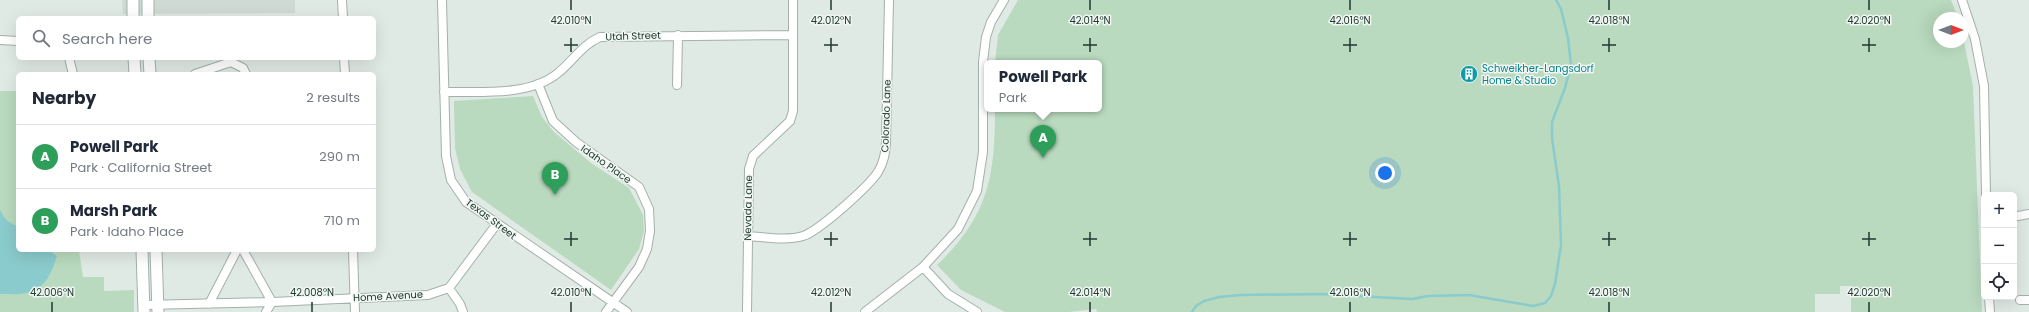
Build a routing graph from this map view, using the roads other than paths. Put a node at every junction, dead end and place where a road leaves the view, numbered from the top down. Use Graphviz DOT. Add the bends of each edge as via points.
graph roads {
  1 [pos="133,0"];
  2 [pos="148,0"];
  3 [pos="342,0"];
  4 [pos="442,0"];
  5 [pos="793,0"];
  6 [pos="889,0"];
  7 [pos="1004,0"];
  8 [pos="1962,0"];
  9 [pos="133,16"];
  10 [pos="148,16"];
  11 [pos="343,16"];
  12 [pos="678,35"];
  13 [pos="793,35"];
  14 [pos="0,40"];
  15 [pos="16,41"];
  16 [pos="70,60"];
  17 [pos="134,60"];
  18 [pos="149,60"];
  19 [pos="344,60"];
  20 [pos="72,72"];
  21 [pos="135,72"];
  22 [pos="150,72"];
  23 [pos="201,72"];
  24 [pos="245,72"];
  25 [pos="345,72"];
  26 [pos="538,84"];
  27 [pos="677,86"];
  28 [pos="444,92"];
  29 [pos="1986,192"];
  30 [pos="2029,214"];
  31 [pos="2018,216"];
  32 [pos="496,225"];
  33 [pos="748,236"];
  34 [pos="142,252"];
  35 [pos="156,252"];
  36 [pos="236,252"];
  37 [pos="244,252"];
  38 [pos="353,252"];
  39 [pos="923,267"];
  40 [pos="449,288"];
  41 [pos="355,298"];
  42 [pos="1989,300"];
  43 [pos="2020,300"];
  44 [pos="2029,300"];
  45 [pos="272,302"];
  46 [pos="613,302"];
  47 [pos="209,304"];
  48 [pos="144,308"];
  49 [pos="158,308"];
  50 [pos="214,312"];
  51 [pos="266,312"];
  52 [pos="355,312"];
  53 [pos="463,312"];
  54 [pos="606,312"];
  55 [pos="627,312"];
  56 [pos="747,312"];
  57 [pos="865,312"];
  58 [pos="977,312"];
  59 [pos="1990,312"];
  1 -- 9 [label="street"];
  2 -- 10 [label="street"];
  3 -- 11 [label="street"];
  4 -- 28 [label="street, Texas Street"];
  5 -- 13 [label="street, Nevada Lane"];
  6 -- 33 [label="street, Colorado Lane" via="885,160 878,173 845,205 804,236"];
  7 -- 39 [label="street" via="991,22 986,37 983,62 983,152 977,191 958,229"];
  8 -- 29 [label="street" via="1982,68 1985,95"];
  12 -- 13 [label="street, Utah Street"];
  12 -- 26 [label="street, Utah Street" via="600,37 587,43 558,74"];
  12 -- 27 [label="street"];
  13 -- 33 [label="street, Nevada Lane" via="793,111 787,124 753,156 749,169"];
  14 -- 15 [label="street"];
  16 -- 20 [label="street"];
  17 -- 21 [label="street"];
  18 -- 22 [label="street"];
  19 -- 25 [label="street"];
  23 -- 24 [label="street" via="231,62 243,68"];
  26 -- 28 [label="street, Utah Street" via="520,89"];
  26 -- 46 [label="street, Idaho Place" via="553,121 576,142 639,187 649,209 650,231 647,249 639,267"];
  28 -- 32 [label="street, Texas Street" via="446,156 451,180 466,202"];
  30 -- 31 [label="street"];
  32 -- 40 [label="street"];
  32 -- 46 [label="street, Texas Street"];
  33 -- 56 [label="street, Nevada Lane"];
  34 -- 48 [label="street"];
  35 -- 49 [label="street"];
  36 -- 47 [label="street"];
  37 -- 45 [label="street"];
  38 -- 41 [label="street"];
  39 -- 57 [label="street"];
  39 -- 58 [label="street" via="948,294"];
  40 -- 41 [label="street, Home Avenue" via="428,295"];
  40 -- 53 [label="street"];
  41 -- 45 [label="street, Home Avenue"];
  41 -- 52 [label="street"];
  42 -- 59 [label="street"];
  43 -- 44 [label="street"];
  45 -- 47 [label="street, Home Avenue"];
  45 -- 51 [label="street"];
  46 -- 54 [label="street, Idaho Place"];
  46 -- 55 [label="street, Texas Street"];
  47 -- 49 [label="street, Home Avenue"];
  47 -- 50 [label="street"];
  48 -- 49 [label="street, Home Avenue"];
}
